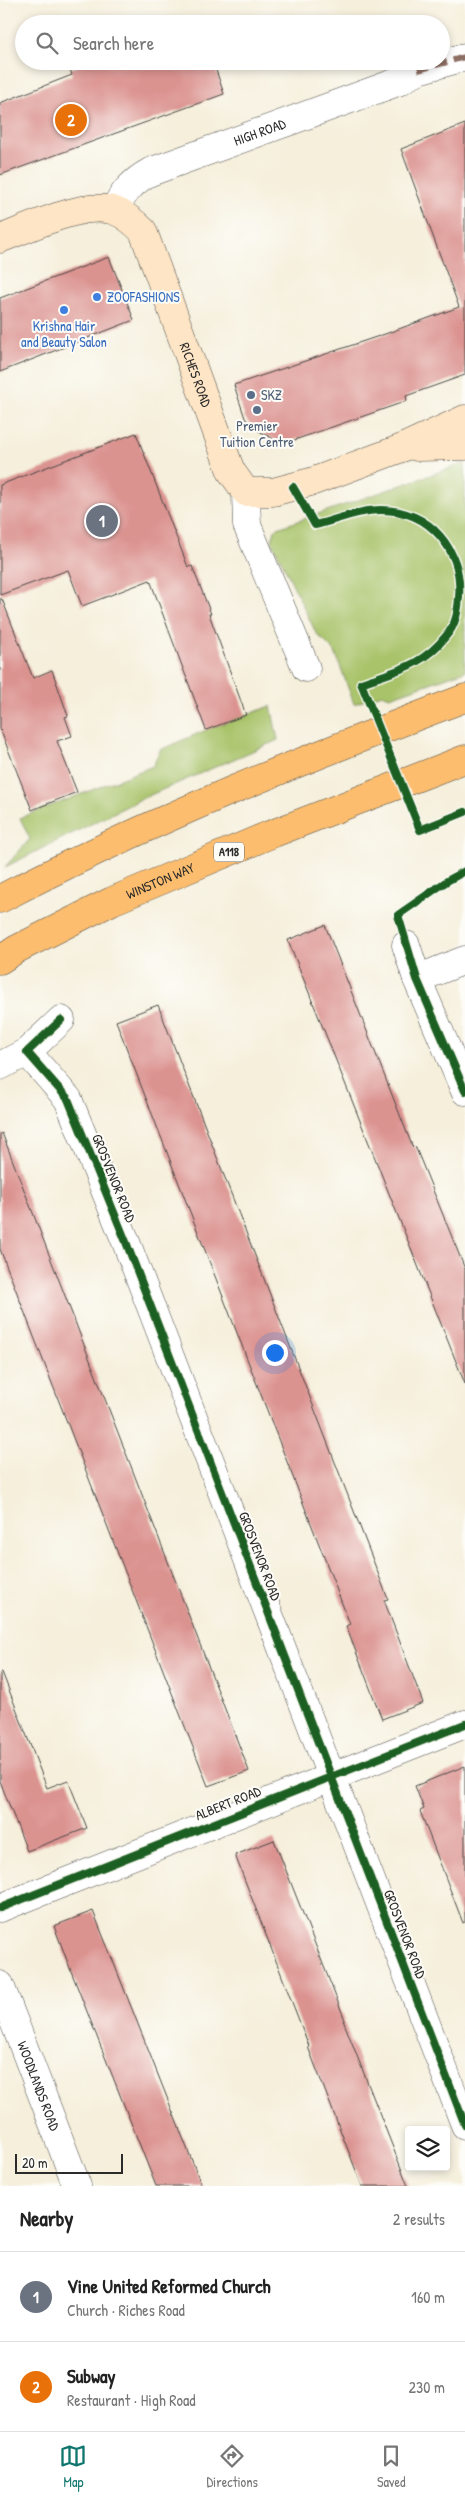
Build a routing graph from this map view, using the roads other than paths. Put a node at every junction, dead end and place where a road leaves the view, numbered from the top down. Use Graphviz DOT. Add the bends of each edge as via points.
graph roads {
  1 [pos="465,58"];
  2 [pos="450,62"];
  3 [pos="418,70"];
  4 [pos="114,210"];
  5 [pos="0,239"];
  6 [pos="465,419"];
  7 [pos="465,446"];
  8 [pos="402,448"];
  9 [pos="246,492"];
  10 [pos="306,668"];
  11 [pos="465,698"];
  12 [pos="465,759"];
  13 [pos="0,899"];
  14 [pos="406,946"];
  15 [pos="0,960"];
  16 [pos="465,960"];
  17 [pos="417,979"];
  18 [pos="61,1020"];
  19 [pos="27,1052"];
  20 [pos="0,1066"];
  21 [pos="465,1091"];
  22 [pos="465,1724"];
  23 [pos="331,1776"];
  24 [pos="0,1908"];
  25 [pos="0,1984"];
  26 [pos="465,2125"];
  27 [pos="77,2186"];
  1 -- 2 [label="street, HIGH ROAD"];
  3 -- 4 [label="street, HIGH ROAD" via="400,81 150,172 137,179"];
  4 -- 5 [label="street" via="91,208"];
  4 -- 9 [label="street, RICHES ROAD" via="143,231 230,471"];
  6 -- 8 [label="street"];
  7 -- 8 [label="street"];
  8 -- 9 [label="street" via="314,481 273,492"];
  9 -- 10 [label="street" via="247,525"];
  11 -- 13 [label="main road" via="282,768 74,861"];
  12 -- 15 [label="main road, WINSTON WAY / A118" via="269,835 112,901 17,948"];
  14 -- 17 [label="street"];
  16 -- 17 [label="street"];
  17 -- 21 [label="street"];
  18 -- 19 [label="street"];
  19 -- 20 [label="street"];
  19 -- 23 [label="street, GROSVENOR ROAD" via="68,1099 130,1251"];
  22 -- 23 [label="street, ALBERT ROAD"];
  23 -- 24 [label="street, ALBERT ROAD"];
  23 -- 26 [label="street, GROSVENOR ROAD"];
  25 -- 27 [label="street, WOODLANDS ROAD"];
}
